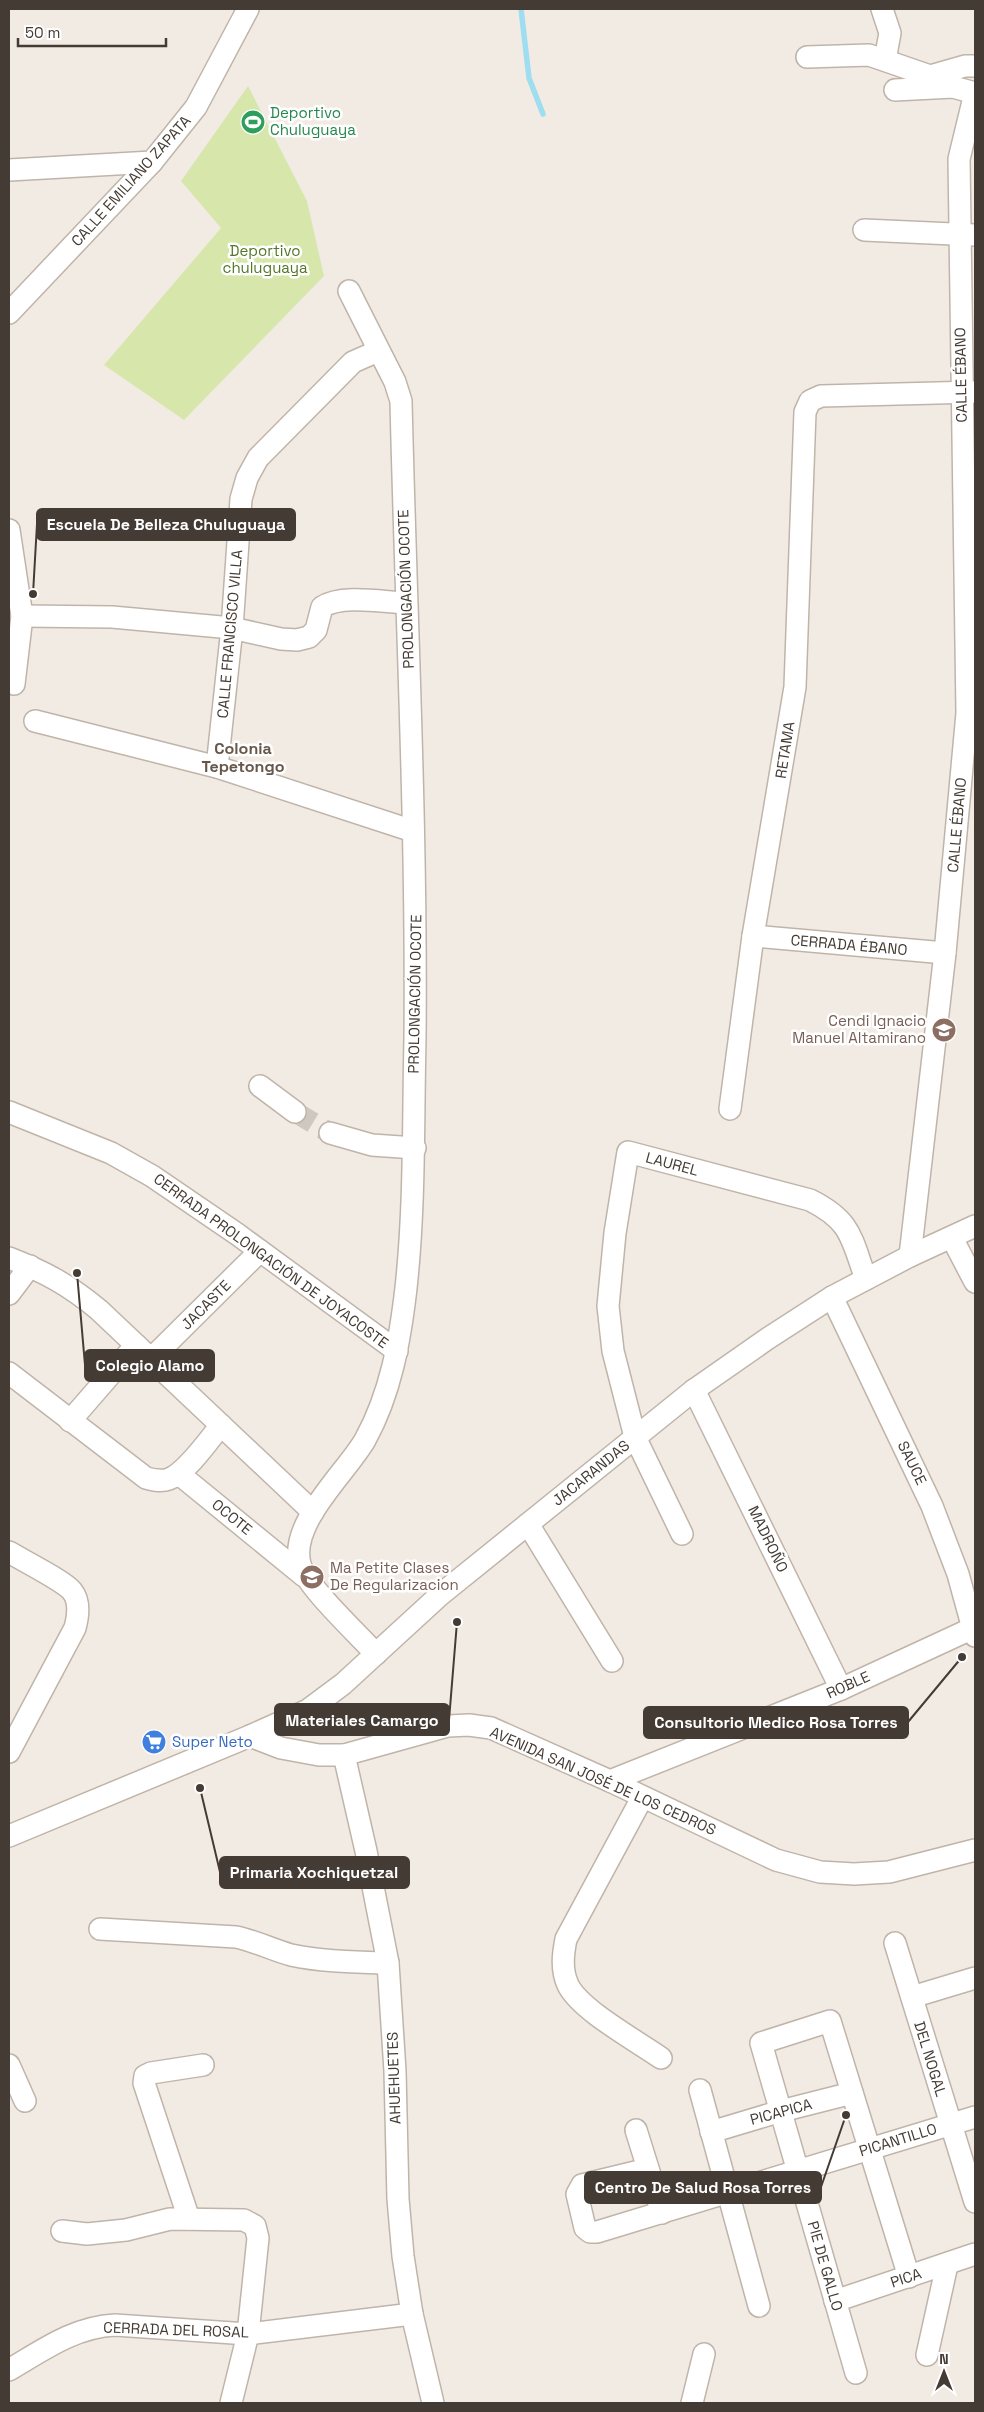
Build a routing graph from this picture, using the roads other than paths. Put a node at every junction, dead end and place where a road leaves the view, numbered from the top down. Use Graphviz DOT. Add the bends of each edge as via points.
graph roads {
  1 [pos="248,9"];
  2 [pos="882,9"];
  3 [pos="949,55"];
  4 [pos="807,57"];
  5 [pos="886,60"];
  6 [pos="975,62"];
  7 [pos="975,66"];
  8 [pos="895,90"];
  9 [pos="975,93"];
  10 [pos="152,162"];
  11 [pos="9,170"];
  12 [pos="864,230"];
  13 [pos="968,234"];
  14 [pos="349,292"];
  15 [pos="9,313"];
  16 [pos="378,351"];
  17 [pos="968,392"];
  18 [pos="9,530"];
  19 [pos="971,600"];
  20 [pos="406,603"];
  21 [pos="22,616"];
  22 [pos="232,628"];
  23 [pos="14,684"];
  24 [pos="35,721"];
  25 [pos="217,767"];
  26 [pos="413,831"];
  27 [pos="754,936"];
  28 [pos="945,953"];
  29 [pos="260,1086"];
  30 [pos="730,1109"];
  31 [pos="9,1112"];
  32 [pos="295,1112"];
  33 [pos="330,1132"];
  34 [pos="415,1148"];
  35 [pos="975,1226"];
  36 [pos="952,1238"];
  37 [pos="260,1251"];
  38 [pos="910,1256"];
  39 [pos="9,1258"];
  40 [pos="30,1266"];
  41 [pos="866,1279"];
  42 [pos="975,1282"];
  43 [pos="9,1294"];
  44 [pos="832,1298"];
  45 [pos="136,1345"];
  46 [pos="396,1351"];
  47 [pos="151,1360"];
  48 [pos="9,1374"];
  49 [pos="694,1390"];
  50 [pos="70,1421"];
  51 [pos="221,1425"];
  52 [pos="635,1437"];
  53 [pos="179,1474"];
  54 [pos="314,1512"];
  55 [pos="528,1524"];
  56 [pos="682,1534"];
  57 [pos="9,1552"];
  58 [pos="304,1576"];
  59 [pos="974,1632"];
  60 [pos="376,1654"];
  61 [pos="612,1661"];
  62 [pos="841,1689"];
  63 [pos="250,1736"];
  64 [pos="9,1752"];
  65 [pos="344,1755"];
  66 [pos="610,1782"];
  67 [pos="642,1798"];
  68 [pos="9,1836"];
  69 [pos="975,1850"];
  70 [pos="100,1929"];
  71 [pos="895,1944"];
  72 [pos="388,1964"];
  73 [pos="975,1978"];
  74 [pos="912,1997"];
  75 [pos="661,2058"];
  76 [pos="9,2064"];
  77 [pos="203,2065"];
  78 [pos="700,2090"];
  79 [pos="852,2093"];
  80 [pos="25,2101"];
  81 [pos="781,2111"];
  82 [pos="975,2117"];
  83 [pos="950,2124"];
  84 [pos="636,2130"];
  85 [pos="711,2132"];
  86 [pos="869,2149"];
  87 [pos="648,2169"];
  88 [pos="798,2171"];
  89 [pos="728,2193"];
  90 [pos="975,2202"];
  91 [pos="662,2213"];
  92 [pos="189,2219"];
  93 [pos="62,2231"];
  94 [pos="975,2254"];
  95 [pos="947,2265"];
  96 [pos="909,2277"];
  97 [pos="835,2301"];
  98 [pos="759,2306"];
  99 [pos="412,2314"];
  100 [pos="248,2334"];
  101 [pos="704,2354"];
  102 [pos="927,2355"];
  103 [pos="9,2370"];
  104 [pos="856,2373"];
  105 [pos="231,2403"];
  106 [pos="434,2403"];
  107 [pos="692,2403"];
  1 -- 10 [label="street, CALLE EMILIANO ZAPATA" via="196,107"];
  2 -- 5 [label="street" via="890,33"];
  3 -- 6 [label="street"];
  4 -- 5 [label="street" via="869,55"];
  5 -- 7 [label="street" via="930,76"];
  8 -- 9 [label="street" via="953,87"];
  9 -- 13 [label="street, CALLE ÉBANO" via="959,159"];
  10 -- 11 [label="street"];
  10 -- 15 [label="street, CALLE EMILIANO ZAPATA"];
  12 -- 13 [label="street"];
  13 -- 17 [label="street, CALLE ÉBANO"];
  14 -- 16 [label="street, PROLONGACIÓN OCOTE"];
  16 -- 20 [label="street, PROLONGACIÓN OCOTE" via="401,401"];
  16 -- 22 [label="street, CALLE FRANCISCO VILLA" via="353,362 258,458 247,478 241,499"];
  17 -- 19 [label="street, CALLE ÉBANO"];
  17 -- 27 [label="street, RETAMA" via="821,396 810,401 806,412 795,687"];
  18 -- 21 [label="street"];
  19 -- 28 [label="street, CALLE ÉBANO" via="967,713"];
  20 -- 22 [label="street" via="331,601 322,606 316,630 309,637 297,640"];
  20 -- 26 [label="street, PROLONGACIÓN OCOTE"];
  21 -- 22 [label="street" via="112,617"];
  21 -- 23 [label="street"];
  22 -- 25 [label="street, CALLE FRANCISCO VILLA"];
  24 -- 25 [label="street"];
  25 -- 26 [label="street"];
  26 -- 34 [label="street, PROLONGACIÓN OCOTE" via="416,904"];
  27 -- 28 [label="street, CERRADA ÉBANO"];
  27 -- 30 [label="street, RETAMA"];
  28 -- 38 [label="street, CALLE ÉBANO"];
  29 -- 32 [label="street"];
  31 -- 37 [label="street, CERRADA PROLONGACIÓN DE JOYACOSTE" via="112,1153 152,1176"];
  33 -- 34 [label="street" via="372,1145"];
  34 -- 46 [label="street, PROLONGACIÓN OCOTE" via="406,1287"];
  35 -- 36 [label="street, JACARANDAS"];
  36 -- 38 [label="street, JACARANDAS"];
  36 -- 42 [label="street"];
  37 -- 46 [label="street, CERRADA PROLONGACIÓN DE JOYACOSTE"];
  37 -- 47 [label="street, JACASTE"];
  38 -- 41 [label="street, JACARANDAS"];
  39 -- 40 [label="street"];
  40 -- 43 [label="street"];
  40 -- 45 [label="street" via="72,1287"];
  41 -- 44 [label="street, JACARANDAS"];
  41 -- 52 [label="street, LAUREL" via="848,1229 829,1209 810,1200 628,1152 615,1232 608,1306 613,1351"];
  44 -- 49 [label="street, JACARANDAS"];
  44 -- 59 [label="street, SAUCE" via="932,1506 958,1574"];
  45 -- 47 [label="street"];
  45 -- 50 [label="street"];
  46 -- 54 [label="street, PROLONGACIÓN OCOTE" via="390,1381 364,1441"];
  47 -- 51 [label="street"];
  48 -- 50 [label="street"];
  49 -- 52 [label="street, JACARANDAS"];
  49 -- 62 [label="street, MADROÑO"];
  50 -- 53 [label="street" via="146,1478 157,1481"];
  51 -- 53 [label="street"];
  51 -- 54 [label="street"];
  52 -- 55 [label="street, JACARANDAS"];
  52 -- 56 [label="street"];
  53 -- 58 [label="street, OCOTE"];
  54 -- 58 [label="street, PROLONGACIÓN OCOTE" via="298,1550"];
  55 -- 60 [label="street, JACARANDAS" via="440,1595"];
  55 -- 61 [label="street"];
  57 -- 64 [label="street" via="72,1591 78,1618"];
  58 -- 60 [label="street, PROLONGACIÓN OCOTE"];
  59 -- 62 [label="street, ROBLE"];
  60 -- 63 [label="street, JACARANDAS" via="308,1710"];
  62 -- 66 [label="street, ROBLE"];
  63 -- 65 [label="street, AVENIDA SAN JOSÉ DE LOS CEDROS" via="281,1748 319,1755"];
  63 -- 68 [label="street"];
  65 -- 66 [label="street, AVENIDA SAN JOSÉ DE LOS CEDROS" via="448,1726 469,1725 490,1728"];
  65 -- 72 [label="street, AHUEHUETES"];
  66 -- 67 [label="street, AVENIDA SAN JOSÉ DE LOS CEDROS"];
  67 -- 69 [label="street, AVENIDA SAN JOSÉ DE LOS CEDROS" via="776,1860 820,1872 889,1872"];
  67 -- 75 [label="street" via="566,1939 562,1962 568,1984 583,2004"];
  70 -- 72 [label="street" via="236,1937 312,1959"];
  71 -- 74 [label="street, DEL NOGAL"];
  72 -- 99 [label="street, AHUEHUETES" via="398,2199"];
  73 -- 74 [label="street"];
  74 -- 83 [label="street, DEL NOGAL"];
  76 -- 80 [label="street"];
  77 -- 92 [label="street" via="151,2073 145,2076 144,2083"];
  78 -- 85 [label="street"];
  79 -- 81 [label="street, PICAPICA"];
  79 -- 81 [label="street, PIE DE GALLO" via="830,2021 761,2043"];
  79 -- 86 [label="street"];
  81 -- 85 [label="street, PICAPICA"];
  81 -- 88 [label="street, PIE DE GALLO"];
  82 -- 83 [label="street, PICANTILLO"];
  83 -- 86 [label="street, PICANTILLO"];
  83 -- 90 [label="street, DEL NOGAL"];
  84 -- 87 [label="street"];
  85 -- 89 [label="street"];
  86 -- 88 [label="street, PICANTILLO"];
  86 -- 96 [label="street"];
  87 -- 91 [label="street"];
  87 -- 91 [label="street, PICANTILLO" via="582,2185 577,2194 585,2228 597,2232"];
  88 -- 89 [label="street, PICANTILLO"];
  88 -- 97 [label="street, PIE DE GALLO"];
  89 -- 91 [label="street, PICANTILLO"];
  89 -- 98 [label="street"];
  92 -- 93 [label="street" via="161,2220 126,2230 96,2233"];
  92 -- 100 [label="street" via="244,2220 255,2226 258,2238"];
  94 -- 95 [label="street, PICA"];
  95 -- 96 [label="street, PICA"];
  95 -- 102 [label="street"];
  96 -- 97 [label="street, PICA"];
  97 -- 104 [label="street, PIE DE GALLO"];
  99 -- 100 [label="street, CERRADA DEL ROSAL"];
  99 -- 106 [label="street, AHUEHUETES"];
  100 -- 103 [label="street, CERRADA DEL ROSAL" via="94,2326 72,2334"];
  100 -- 105 [label="street"];
  101 -- 107 [label="street"];
}
